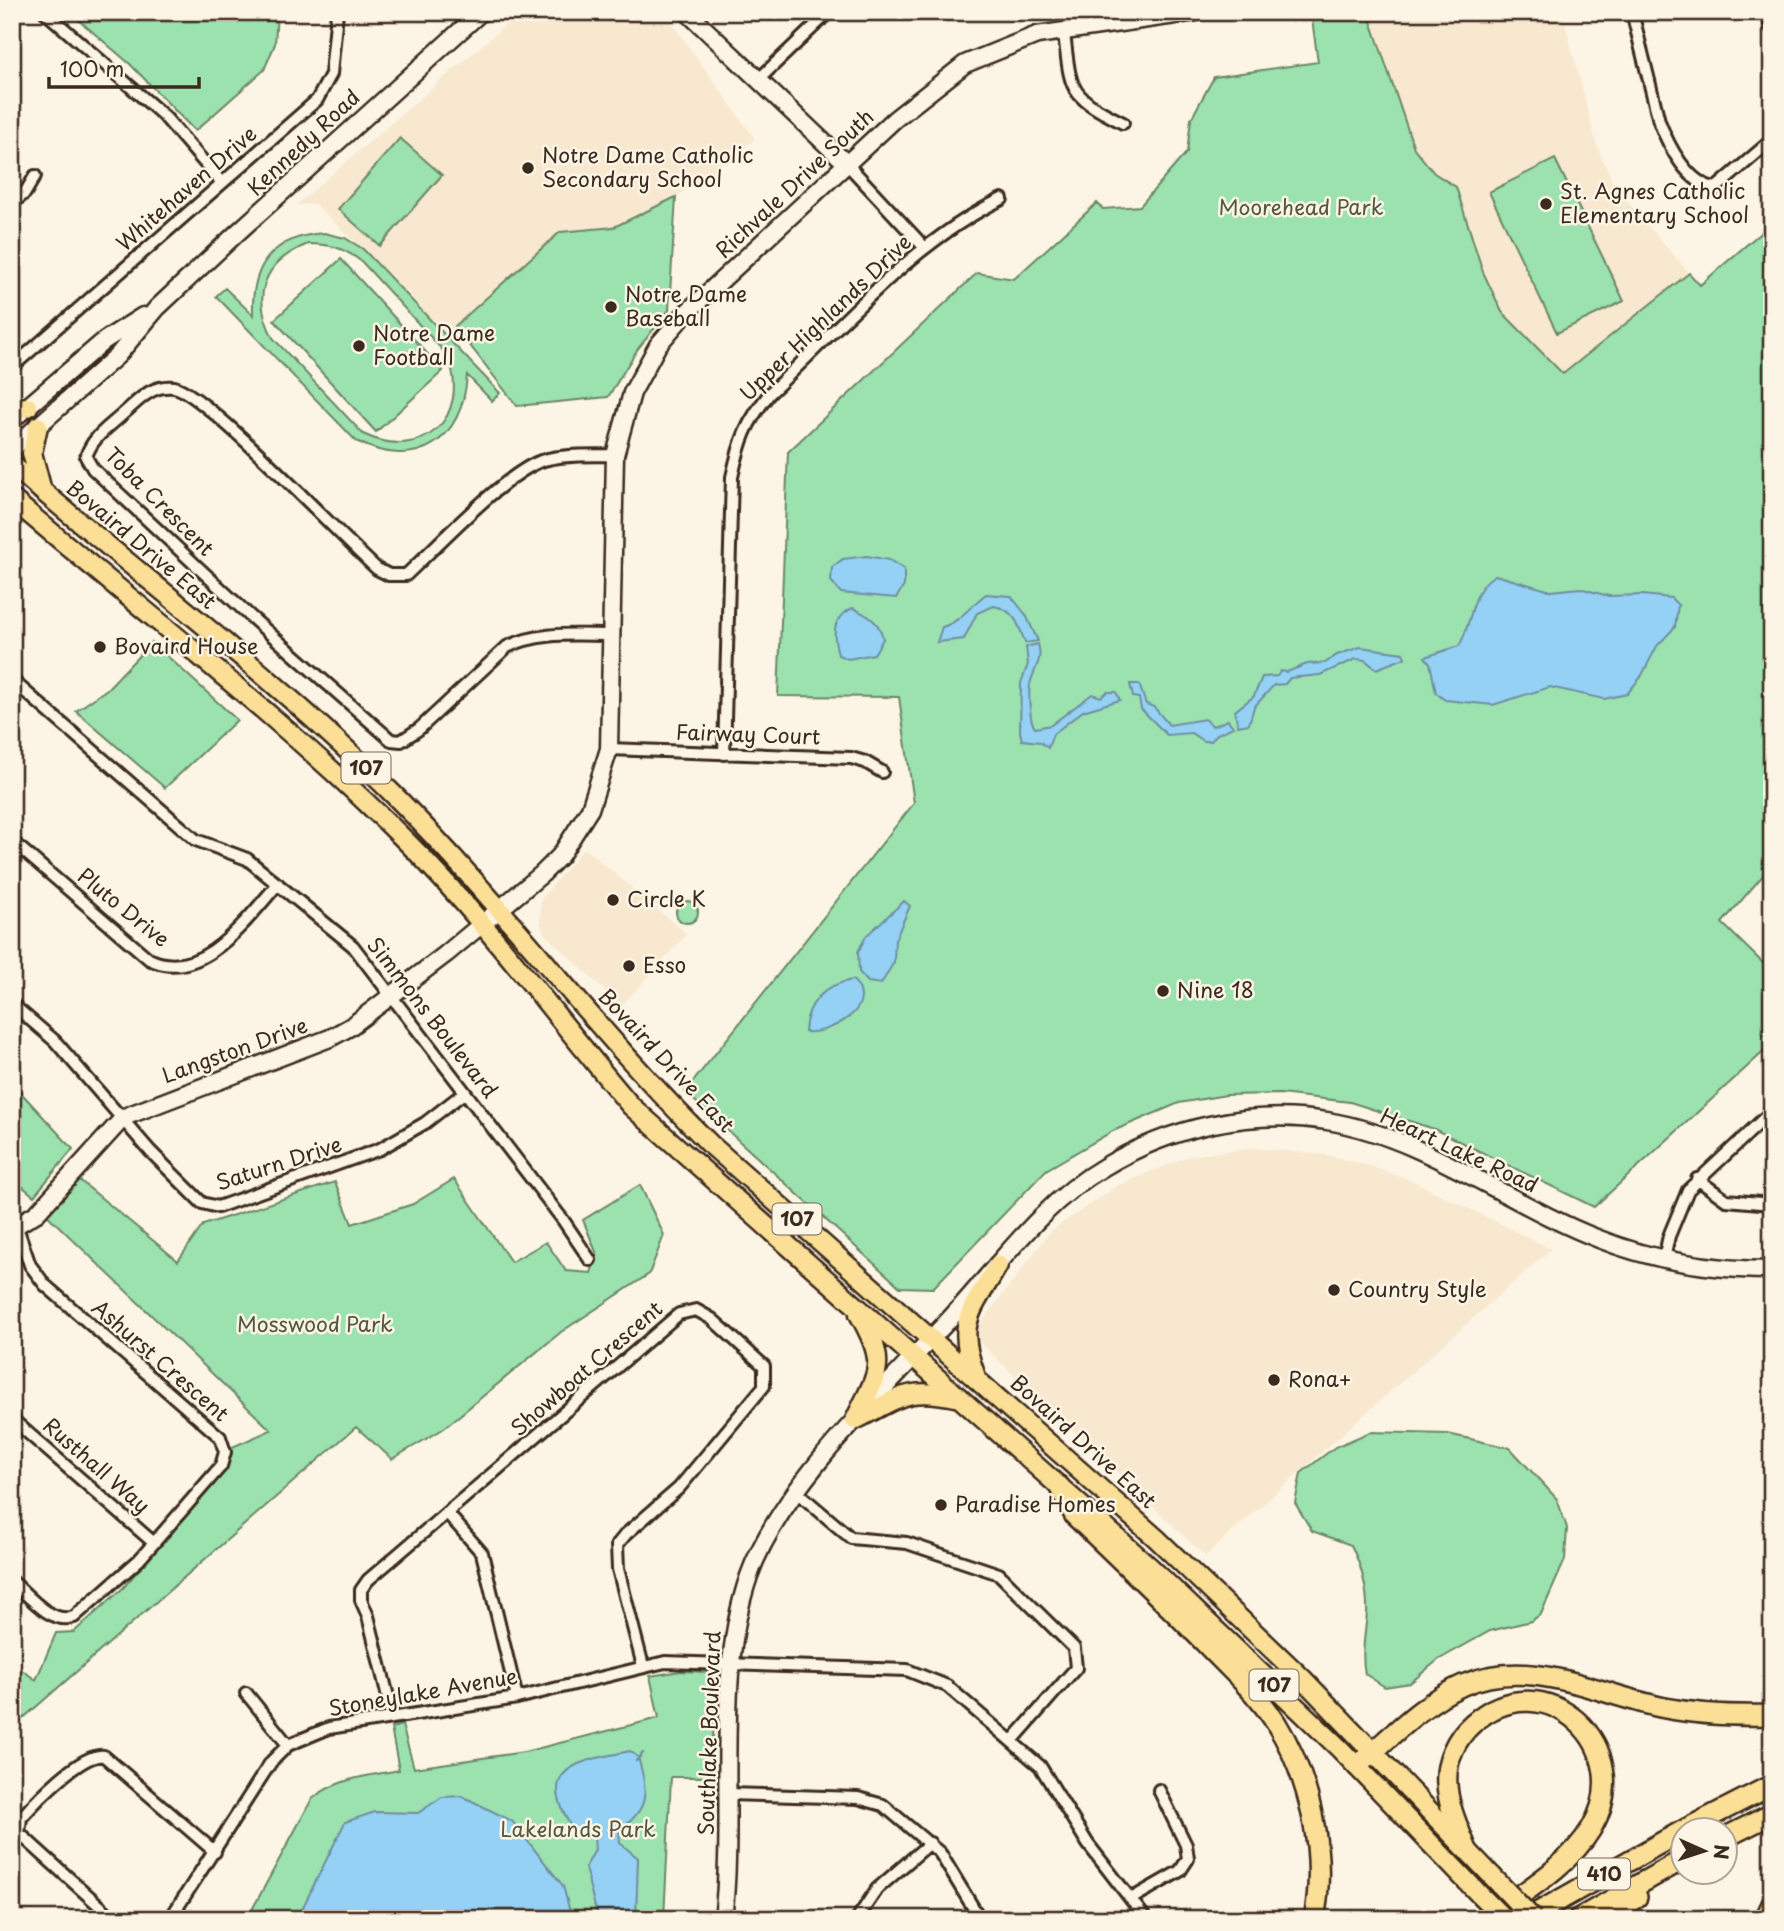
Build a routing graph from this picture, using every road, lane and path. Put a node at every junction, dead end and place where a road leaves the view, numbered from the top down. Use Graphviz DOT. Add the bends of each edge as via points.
graph roads {
  1 [pos="45,12"];
  2 [pos="337,12"];
  3 [pos="481,12"];
  4 [pos="687,12"];
  5 [pos="829,12"];
  6 [pos="1196,12"];
  7 [pos="1632,12"];
  8 [pos="1767,12"];
  9 [pos="1161,14"];
  10 [pos="1772,30"];
  11 [pos="1064,33"];
  12 [pos="758,80"];
  13 [pos="1123,123"];
  14 [pos="1772,140"];
  15 [pos="848,165"];
  16 [pos="35,176"];
  17 [pos="222,183"];
  18 [pos="1002,199"];
  19 [pos="12,204"];
  20 [pos="925,248"];
  21 [pos="157,308"];
  22 [pos="12,367"];
  23 [pos="20,408"];
  24 [pos="12,420"];
  25 [pos="38,426"];
  26 [pos="12,449"];
  27 [pos="615,455"];
  28 [pos="12,465"];
  29 [pos="42,491"];
  30 [pos="16,503"];
  31 [pos="610,635"];
  32 [pos="12,680"];
  33 [pos="609,749"];
  34 [pos="724,754"];
  35 [pos="882,772"];
  36 [pos="12,841"];
  37 [pos="278,884"];
  38 [pos="500,909"];
  39 [pos="483,923"];
  40 [pos="390,996"];
  41 [pos="12,1003"];
  42 [pos="465,1092"];
  43 [pos="1772,1111"];
  44 [pos="124,1117"];
  45 [pos="1697,1179"];
  46 [pos="1772,1204"];
  47 [pos="15,1228"];
  48 [pos="1664,1259"];
  49 [pos="590,1260"];
  50 [pos="999,1265"];
  51 [pos="1772,1270"];
  52 [pos="853,1301"];
  53 [pos="932,1338"];
  54 [pos="914,1356"];
  55 [pos="977,1378"];
  56 [pos="963,1399"];
  57 [pos="12,1419"];
  58 [pos="855,1420"];
  59 [pos="1059,1486"];
  60 [pos="797,1492"];
  61 [pos="448,1514"];
  62 [pos="154,1542"];
  63 [pos="12,1581"];
  64 [pos="732,1663"];
  65 [pos="643,1666"];
  66 [pos="246,1693"];
  67 [pos="517,1698"];
  68 [pos="1772,1715"];
  69 [pos="393,1717"];
  70 [pos="1012,1741"];
  71 [pos="288,1745"];
  72 [pos="1373,1753"];
  73 [pos="1357,1766"];
  74 [pos="1772,1785"];
  75 [pos="1159,1790"];
  76 [pos="728,1794"];
  77 [pos="1772,1814"];
  78 [pos="1713,1815"];
  79 [pos="1738,1831"];
  80 [pos="1668,1839"];
  81 [pos="930,1843"];
  82 [pos="1466,1850"];
  83 [pos="215,1852"];
  84 [pos="1668,1868"];
  85 [pos="1668,1872"];
  86 [pos="1131,1899"];
  87 [pos="1772,1904"];
  88 [pos="114,1919"];
  89 [pos="170,1919"];
  90 [pos="723,1919"];
  91 [pos="857,1919"];
  92 [pos="980,1919"];
  93 [pos="1146,1919"];
  94 [pos="1314,1919"];
  95 [pos="1488,1919"];
  96 [pos="1504,1919"];
  97 [pos="1526,1919"];
  98 [pos="1533,1919"];
  99 [pos="1578,1919"];
  100 [pos="1606,1919"];
  101 [pos="1765,1919"];
  1 -- 17 [label="street" via="164,116"];
  2 -- 17 [label="street, Whitehaven Drive" via="331,74 317,100"];
  3 -- 21 [label="street, Kennedy Road"];
  4 -- 12 [label="street"];
  5 -- 12 [label="street"];
  6 -- 9 [label="street, Richvale Drive South"];
  7 -- 14 [label="street" via="1662,130 1695,181 1716,188"];
  8 -- 10 [label="street"];
  9 -- 11 [label="street, Richvale Drive South"];
  11 -- 13 [label="street" via="1069,77 1076,94"];
  11 -- 15 [label="street, Richvale Drive South" via="1037,35 965,64"];
  12 -- 15 [label="street"];
  15 -- 20 [label="street"];
  15 -- 27 [label="street, Richvale Drive South" via="683,316 658,345 632,393"];
  16 -- 19 [label="street"];
  17 -- 22 [label="street, Whitehaven Drive"];
  18 -- 20 [label="street, Upper Highlands Drive" via="969,215"];
  20 -- 34 [label="street, Upper Highlands Drive" via="770,393 741,436 732,477"];
  21 -- 23 [label="street" via="106,340"];
  21 -- 25 [label="street" via="117,356"];
  23 -- 24 [label="street"];
  25 -- 26 [label="street"];
  25 -- 29 [label="main road" via="32,453"];
  27 -- 31 [label="street, Richvale Drive South"];
  27 -- 31 [label="street, Toba Crescent" via="562,456 517,473 406,575 398,576 377,569 266,461 177,387 149,391 90,443 86,457 93,469 232,599 391,740 401,741 419,729 507,647 523,639"];
  28 -- 29 [label="main road, Bovaird Drive East / 107"];
  29 -- 38 [label="main road, Bovaird Drive East / 107" via="328,732 436,838"];
  30 -- 39 [label="main road, 107" via="312,749"];
  31 -- 33 [label="street, Richvale Drive South"];
  32 -- 37 [label="street, Simmons Boulevard" via="196,840 247,859"];
  33 -- 34 [label="street, Fairway Court"];
  33 -- 38 [label="street, Richvale Drive South" via="599,786 579,828 542,874"];
  34 -- 35 [label="street, Fairway Court" via="851,758"];
  36 -- 37 [label="street, Pluto Drive" via="149,959 162,965 217,950"];
  37 -- 40 [label="street, Simmons Boulevard" via="353,946"];
  38 -- 39 [label="street, Richvale Drive South"];
  38 -- 53 [label="main road, Bovaird Drive East / 107" via="666,1101"];
  39 -- 40 [label="street, Langston Drive"];
  39 -- 52 [label="main road, 107" via="631,1105"];
  40 -- 42 [label="street, Simmons Boulevard"];
  40 -- 44 [label="street, Langston Drive" via="330,1038"];
  41 -- 44 [label="street" via="55,1041"];
  42 -- 44 [label="street, Saturn Drive" via="380,1149 218,1206 202,1203 149,1151"];
  42 -- 49 [label="street, Simmons Boulevard"];
  43 -- 45 [label="street"];
  44 -- 47 [label="street, Langston Drive" via="37,1213"];
  45 -- 46 [label="street" via="1727,1200"];
  45 -- 48 [label="street" via="1684,1198"];
  47 -- 62 [label="street, Ashurst Crescent" via="44,1285 224,1445 221,1466"];
  48 -- 50 [label="street, Heart Lake Road" via="1598,1239 1367,1131 1327,1121 1271,1118 1195,1128 1107,1165 1061,1194"];
  48 -- 51 [label="street, Heart Lake Road"];
  50 -- 53 [label="street, Heart Lake Road"];
  50 -- 55 [label="main road" via="966,1322 966,1350"];
  52 -- 54 [label="main road, 107"];
  52 -- 58 [label="main road" via="874,1341 879,1363"];
  53 -- 54 [label="street, Heart Lake Road"];
  53 -- 55 [label="main road, Bovaird Drive East / 107"];
  54 -- 56 [label="main road, 107"];
  54 -- 58 [label="street, Southlake Boulevard"];
  55 -- 72 [label="main road, Bovaird Drive East / 107" via="1205,1584"];
  56 -- 58 [label="main road" via="916,1392"];
  56 -- 59 [label="main road, 107"];
  57 -- 62 [label="street, Rusthall Way"];
  58 -- 60 [label="street, Southlake Boulevard"];
  59 -- 73 [label="main road, 107"];
  59 -- 94 [label="highway" via="1074,1516 1249,1688 1278,1725 1312,1815 1318,1865"];
  60 -- 64 [label="street, Southlake Boulevard" via="774,1523 749,1575 737,1614"];
  60 -- 70 [label="street" via="851,1538 907,1543 999,1574 1074,1648 1076,1668"];
  61 -- 65 [label="street, Showboat Crescent" via="679,1314 695,1310 712,1319 764,1366 766,1376 764,1386 684,1482 617,1545 618,1569"];
  61 -- 67 [label="street" via="482,1553"];
  61 -- 69 [label="street, Showboat Crescent" via="361,1590"];
  62 -- 63 [label="street, Ashurst Crescent" via="68,1619 50,1614"];
  64 -- 65 [label="street, Stoneylake Avenue" via="679,1661"];
  64 -- 70 [label="street, Stoneylake Avenue" via="893,1668 922,1674 947,1686"];
  64 -- 76 [label="street, Southlake Boulevard"];
  65 -- 67 [label="street, Stoneylake Avenue"];
  66 -- 71 [label="street"];
  67 -- 69 [label="street, Stoneylake Avenue"];
  68 -- 72 [label="highway" via="1698,1714 1541,1675 1497,1675 1438,1698"];
  69 -- 71 [label="street, Stoneylake Avenue" via="329,1728"];
  70 -- 86 [label="street, Stoneylake Avenue" via="1046,1773 1088,1844"];
  71 -- 83 [label="street, Stoneylake Avenue" via="262,1772"];
  72 -- 73 [label="highway"];
  72 -- 82 [label="main road, Bovaird Drive East / 107"];
  73 -- 96 [label="main road, 107, bridge"];
  74 -- 78 [label="highway, 410"];
  75 -- 86 [label="street" via="1186,1844 1188,1859 1180,1871"];
  76 -- 81 [label="street" via="870,1800 895,1813"];
  76 -- 90 [label="street, Southlake Boulevard"];
  77 -- 79 [label="highway"];
  80 -- 97 [label="highway, 410"];
  81 -- 91 [label="street" via="877,1889"];
  81 -- 92 [label="street"];
  82 -- 95 [label="highway" via="1447,1784 1448,1764 1464,1731 1490,1711 1514,1703 1547,1704 1575,1718 1601,1755 1604,1790 1600,1809 1582,1842 1559,1865"];
  82 -- 98 [label="main road, Bovaird Drive East / 107, bridge"];
  83 -- 88 [label="street" via="104,1756 83,1761 21,1818 19,1833"];
  83 -- 89 [label="street, Stoneylake Avenue"];
  84 -- 99 [label="highway, 410"];
  85 -- 100 [label="highway"];
  86 -- 93 [label="street, Stoneylake Avenue"];
  87 -- 101 [label="highway"];
}
